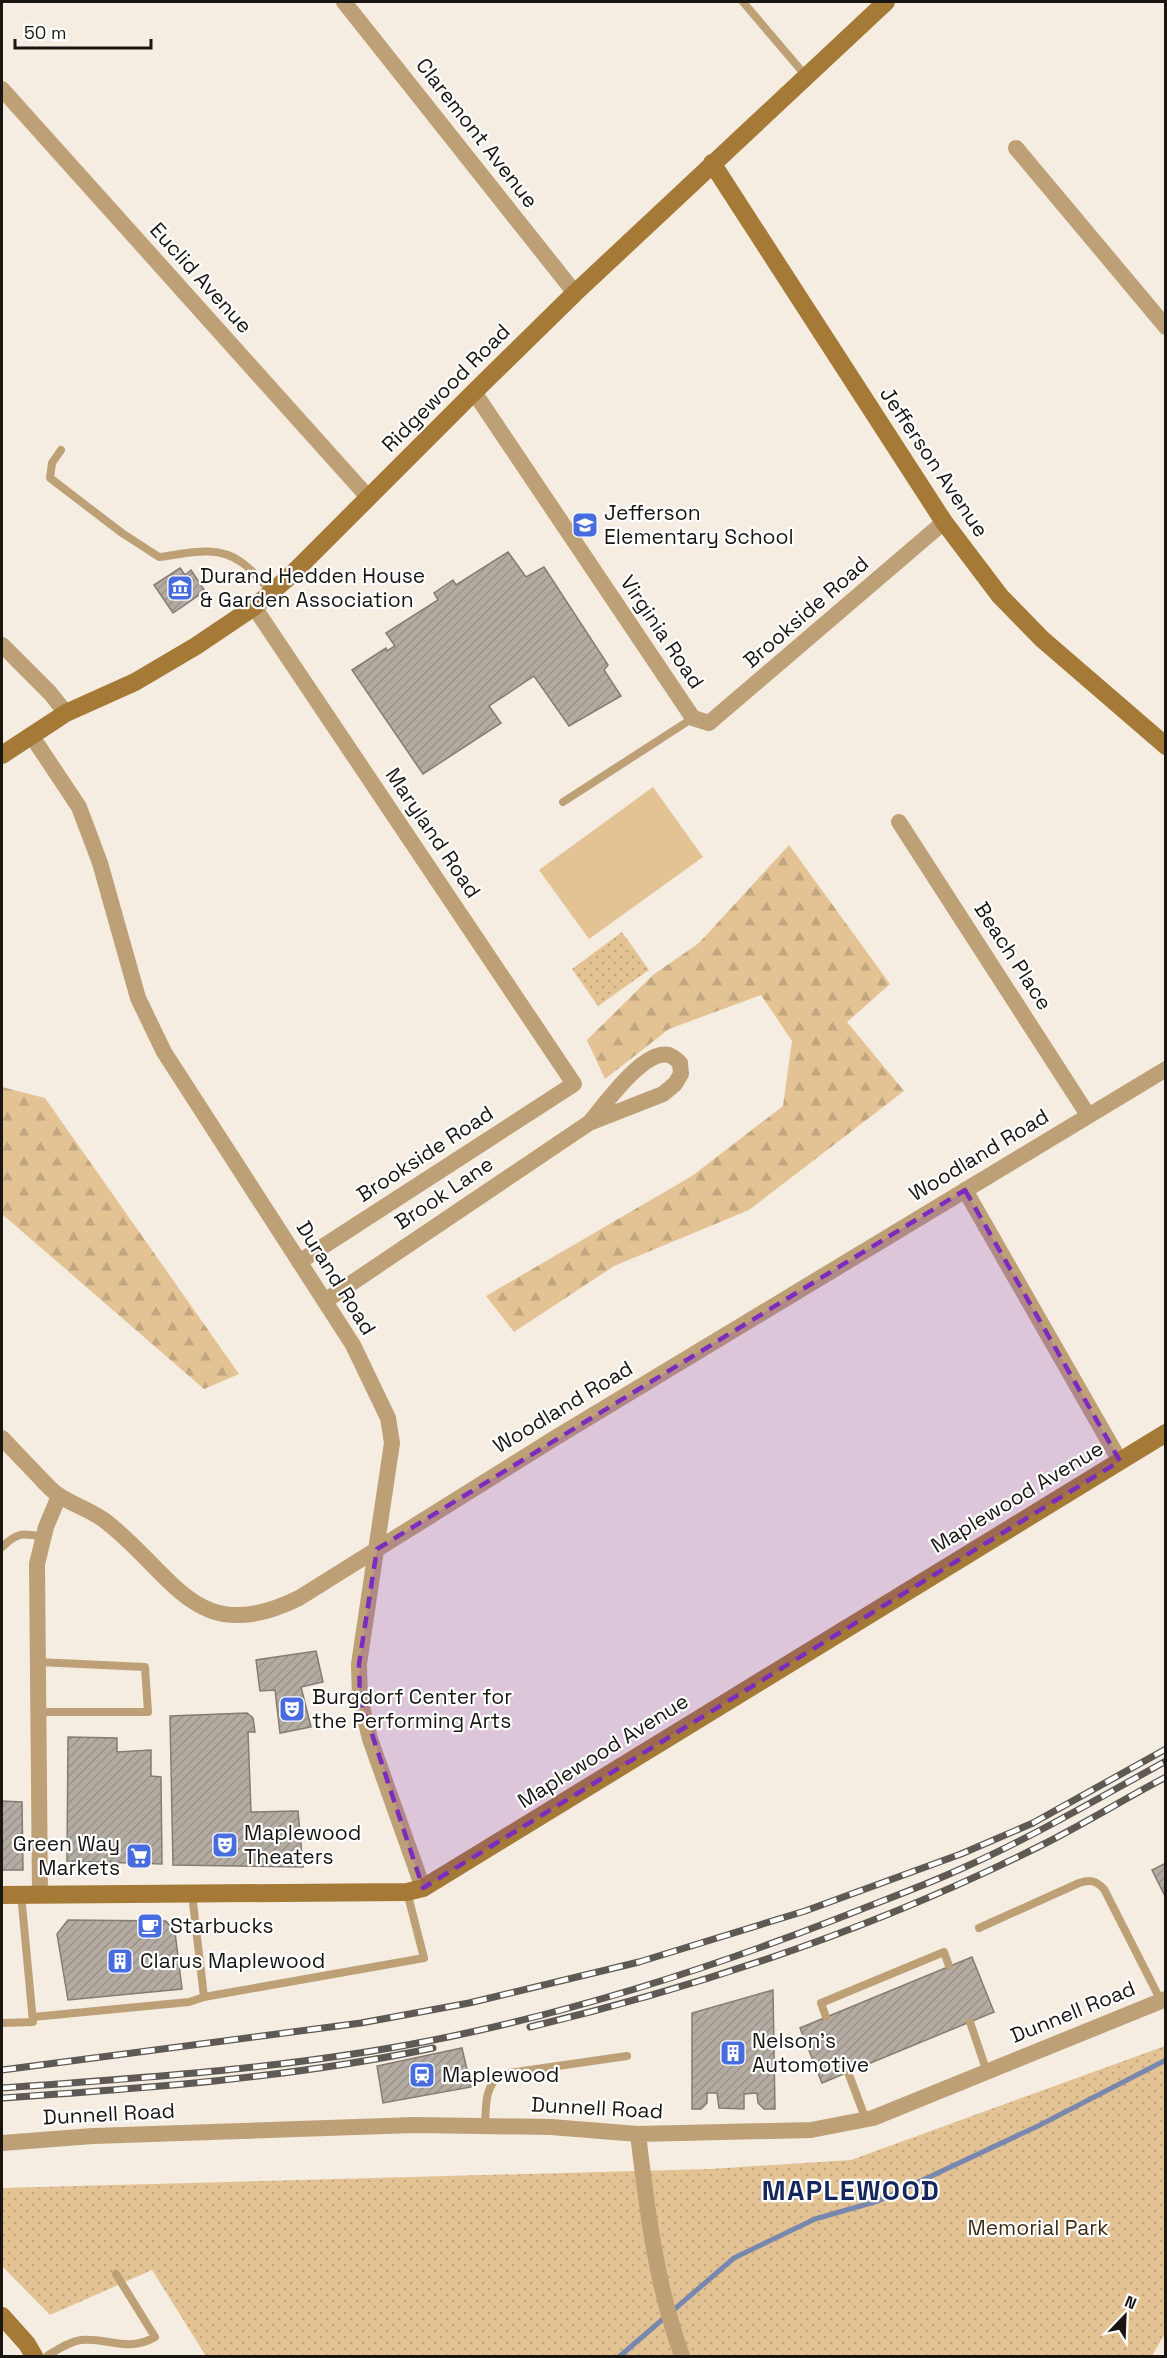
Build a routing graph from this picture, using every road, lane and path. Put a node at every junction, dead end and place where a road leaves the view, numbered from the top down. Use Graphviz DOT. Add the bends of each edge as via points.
graph roads {
  1 [pos="344,2"];
  2 [pos="743,2"];
  3 [pos="886,2"];
  4 [pos="806,76"];
  5 [pos="2,89"];
  6 [pos="1016,148"];
  7 [pos="712,163"];
  8 [pos="575,293"];
  9 [pos="1166,327"];
  10 [pos="474,392"];
  11 [pos="61,450"];
  12 [pos="368,497"];
  13 [pos="944,522"];
  14 [pos="272,592"];
  15 [pos="254,607"];
  16 [pos="2,645"];
  17 [pos="66,712"];
  18 [pos="693,718"];
  19 [pos="31,735"];
  20 [pos="1163,740"];
  21 [pos="2,755"];
  22 [pos="562,802"];
  23 [pos="899,822"];
  24 [pos="1166,1069"];
  25 [pos="574,1084"];
  26 [pos="1088,1115"];
  27 [pos="589,1123"];
  28 [pos="965,1190"];
  29 [pos="299,1262"];
  30 [pos="325,1301"];
  31 [pos="1166,1433"];
  32 [pos="2,1438"];
  33 [pos="1120,1461"];
  34 [pos="59,1496"];
  35 [pos="43,1538"];
  36 [pos="2,1547"];
  37 [pos="377,1549"];
  38 [pos="38,1662"];
  39 [pos="38,1712"];
  40 [pos="415,1890"];
  41 [pos="21,1894"];
  42 [pos="40,1894"];
  43 [pos="192,1894"];
  44 [pos="2,1895"];
  45 [pos="980,1928"];
  46 [pos="949,1966"];
  47 [pos="204,1997"];
  48 [pos="1163,2000"];
  49 [pos="33,2017"];
  50 [pos="826,2017"];
  51 [pos="970,2022"];
  52 [pos="2,2023"];
  53 [pos="627,2056"];
  54 [pos="848,2072"];
  55 [pos="987,2072"];
  56 [pos="866,2120"];
  57 [pos="485,2126"];
  58 [pos="638,2134"];
  59 [pos="2,2143"];
  60 [pos="116,2274"];
  61 [pos="2,2316"];
  62 [pos="34,2356"];
  63 [pos="47,2356"];
  64 [pos="682,2356"];
  1 -- 8 [label="street, Claremont Avenue"];
  2 -- 4 [label="lane"];
  3 -- 4 [label="street, Ridgewood Road"];
  4 -- 7 [label="street, Ridgewood Road"];
  5 -- 12 [label="street, Euclid Avenue"];
  6 -- 9 [label="street"];
  7 -- 8 [label="street, Ridgewood Road"];
  7 -- 13 [label="street, Jefferson Avenue"];
  8 -- 10 [label="street, Ridgewood Road"];
  10 -- 12 [label="street, Ridgewood Road"];
  10 -- 18 [label="street, Virginia Road"];
  11 -- 14 [label="lane" via="52,463 50,478 159,558 208,550 227,555 242,562"];
  12 -- 14 [label="street, Ridgewood Road"];
  13 -- 18 [label="street, Brookside Road" via="709,723"];
  13 -- 20 [label="street, Jefferson Avenue" via="1000,596 1042,639"];
  14 -- 15 [label="street, Ridgewood Road"];
  15 -- 17 [label="street, Ridgewood Road" via="135,682"];
  15 -- 25 [label="street, Maryland Road"];
  16 -- 17 [label="street"];
  17 -- 19 [label="street, Ridgewood Road"];
  18 -- 22 [label="lane"];
  19 -- 21 [label="street, Ridgewood Road"];
  19 -- 29 [label="street, Durand Road" via="79,807 100,863 138,998 164,1052"];
  23 -- 26 [label="street, Beach Place"];
  24 -- 26 [label="street, Woodland Road"];
  25 -- 29 [label="street, Brookside Road"];
  26 -- 28 [label="street, Woodland Road"];
  27 -- 27 [label="street, Brook Lane" via="663,1094 681,1074 680,1063 670,1054 657,1054 637,1067"];
  27 -- 30 [label="street, Brook Lane"];
  28 -- 33 [label="street"];
  28 -- 37 [label="street, Woodland Road"];
  29 -- 30 [label="street, Durand Road"];
  30 -- 37 [label="street, Durand Road" via="353,1345 388,1418 392,1443"];
  31 -- 33 [label="street, Maplewood Avenue"];
  32 -- 34 [label="street, Woodland Road"];
  33 -- 40 [label="street, Maplewood Avenue"];
  34 -- 35 [label="street"];
  34 -- 37 [label="street, Woodland Road" via="103,1520 180,1592 208,1610 245,1617 277,1608"];
  35 -- 36 [label="lane" via="23,1533"];
  35 -- 38 [label="street" via="37,1564"];
  37 -- 40 [label="street, Durand Road" via="359,1664 360,1698"];
  38 -- 39 [label="street"];
  38 -- 39 [label="lane" via="145,1667 148,1712"];
  39 -- 42 [label="street"];
  40 -- 43 [label="street"];
  40 -- 47 [label="lane" via="424,1958"];
  41 -- 42 [label="street"];
  41 -- 44 [label="street"];
  41 -- 49 [label="lane"];
  42 -- 43 [label="street"];
  43 -- 47 [label="lane"];
  45 -- 48 [label="lane" via="1079,1883 1096,1881 1104,1889"];
  46 -- 50 [label="lane" via="944,1952 821,2003"];
  47 -- 49 [label="lane" via="189,2002"];
  48 -- 55 [label="street, Dunnell Road"];
  49 -- 52 [label="lane" via="33,2022"];
  51 -- 55 [label="lane"];
  53 -- 57 [label="lane" via="502,2074 489,2089"];
  54 -- 56 [label="lane"];
  55 -- 56 [label="street, Dunnell Road"];
  56 -- 58 [label="street, Dunnell Road" via="811,2130"];
  57 -- 58 [label="street, Dunnell Road"];
  57 -- 59 [label="street, Dunnell Road" via="93,2136"];
  58 -- 64 [label="street" via="649,2229 671,2328"];
  60 -- 63 [label="lane" via="155,2337 144,2344 82,2340"];
  61 -- 62 [label="street"];
}
